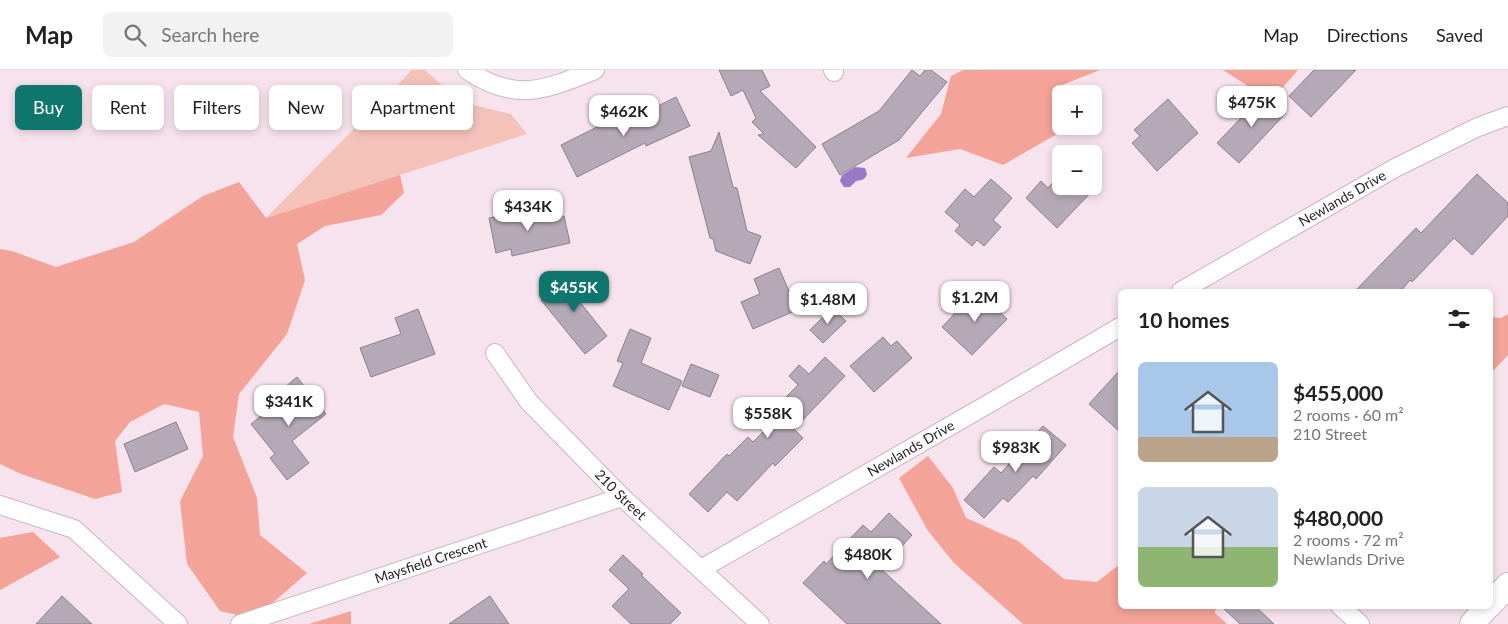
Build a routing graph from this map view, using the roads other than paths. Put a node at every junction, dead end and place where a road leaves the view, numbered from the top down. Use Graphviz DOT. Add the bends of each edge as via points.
graph roads {
  1 [pos="466,70"];
  2 [pos="595,70"];
  3 [pos="1508,116"];
  4 [pos="1184,289"];
  5 [pos="1118,328"];
  6 [pos="495,353"];
  7 [pos="622,497"];
  8 [pos="0,505"];
  9 [pos="701,569"];
  10 [pos="1508,585"];
  11 [pos="1493,601"];
  12 [pos="1343,609"];
  13 [pos="1485,609"];
  14 [pos="754,622"];
  15 [pos="178,624"];
  16 [pos="240,624"];
  17 [pos="1360,624"];
  18 [pos="1472,624"];
  1 -- 2 [label="street" via="492,85 510,90 535,90"];
  3 -- 4 [label="street, Newlands Drive" via="1478,127 1395,168"];
  5 -- 9 [label="street, Newlands Drive"];
  6 -- 7 [label="street, 210 Street" via="529,402"];
  7 -- 9 [label="street, 210 Street"];
  7 -- 16 [label="street, Maysfield Crescent"];
  8 -- 15 [label="street" via="74,529"];
  9 -- 14 [label="street, 210 Street"];
  10 -- 11 [label="main road"];
  12 -- 17 [label="street"];
  13 -- 18 [label="main road"];
}
